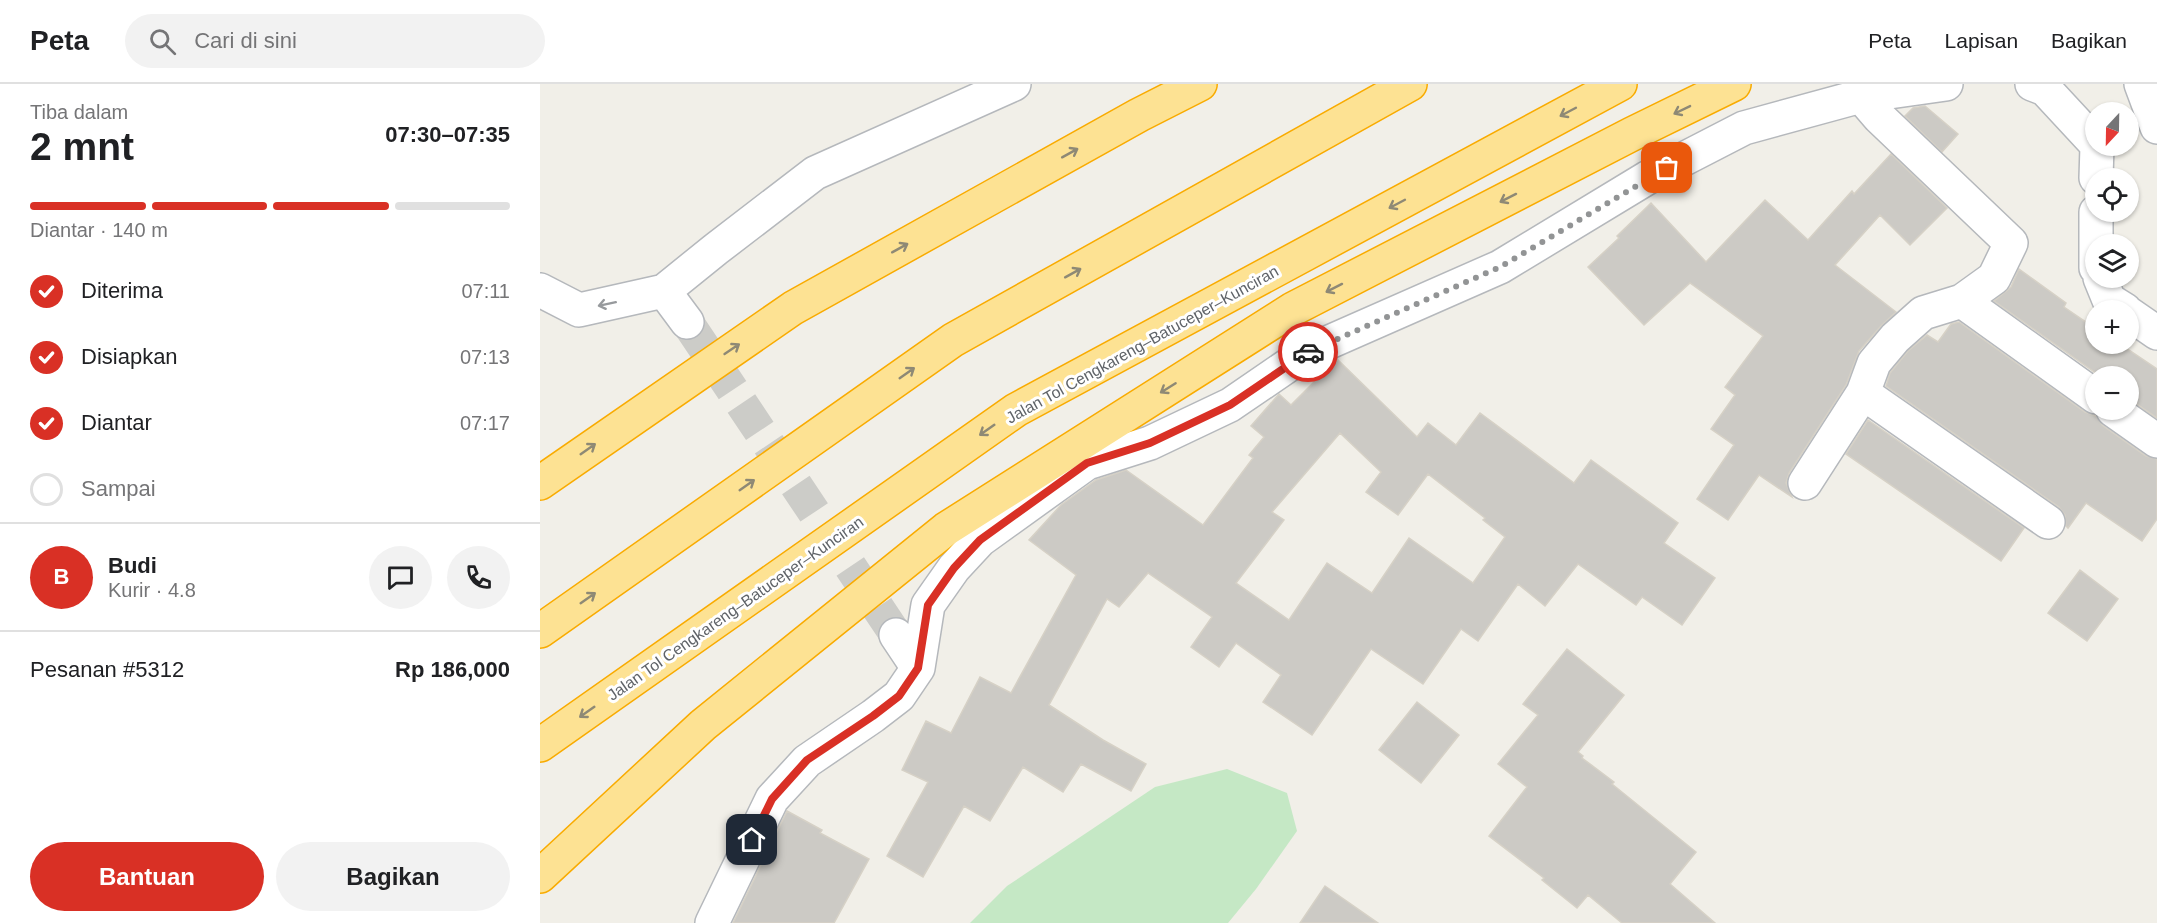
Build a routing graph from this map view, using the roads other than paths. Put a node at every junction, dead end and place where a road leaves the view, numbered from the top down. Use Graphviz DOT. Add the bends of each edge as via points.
graph roads {
  1 [pos="1014,84"];
  2 [pos="1200,84"];
  3 [pos="1410,84"];
  4 [pos="1620,84"];
  5 [pos="1734,84"];
  6 [pos="1946,84"];
  7 [pos="2031,84"];
  8 [pos="2141,84"];
  9 [pos="1861,96"];
  10 [pos="2157,126"];
  11 [pos="2085,133"];
  12 [pos="540,290"];
  13 [pos="664,291"];
  14 [pos="1962,301"];
  15 [pos="2139,321"];
  16 [pos="687,322"];
  17 [pos="2157,333"];
  18 [pos="2085,389"];
  19 [pos="1863,393"];
  20 [pos="2127,420"];
  21 [pos="2157,441"];
  22 [pos="540,483"];
  23 [pos="1805,483"];
  24 [pos="2048,522"];
  25 [pos="540,631"];
  26 [pos="896,635"];
  27 [pos="918,668"];
  28 [pos="540,745"];
  29 [pos="540,876"];
  30 [pos="712,923"];
  1 -- 13 [label="street" via="815,173"];
  22 -- 2 [label="highway, one-way" via="793,308"];
  25 -- 3 [label="highway, one-way" via="953,340"];
  4 -- 28 [label="highway, Jalan Tol Cengkareng–Batuceper–Kunciran, one-way" via="1016,410"];
  5 -- 29 [label="highway, one-way" via="1293,309 946,529 703,725"];
  6 -- 9 [label="street"];
  7 -- 11 [label="street" via="2045,89"];
  8 -- 10 [label="street"];
  9 -- 14 [label="street" via="2011,243 1994,278"];
  9 -- 27 [label="street" via="1744,128 1647,178 1500,267 1309,351 1230,405 1150,443 1087,463 980,540 954,568 928,605"];
  13 -- 12 [label="street, one-way" via="579,310"];
  13 -- 16 [label="street"];
  14 -- 18 [label="street"];
  14 -- 19 [label="street" via="1923,313 1895,338 1874,363"];
  15 -- 17 [label="street"];
  19 -- 23 [label="street"];
  19 -- 24 [label="street"];
  20 -- 21 [label="street"];
  26 -- 27 [label="street"];
  27 -- 30 [label="street" via="899,696 807,760 772,799"];
}
